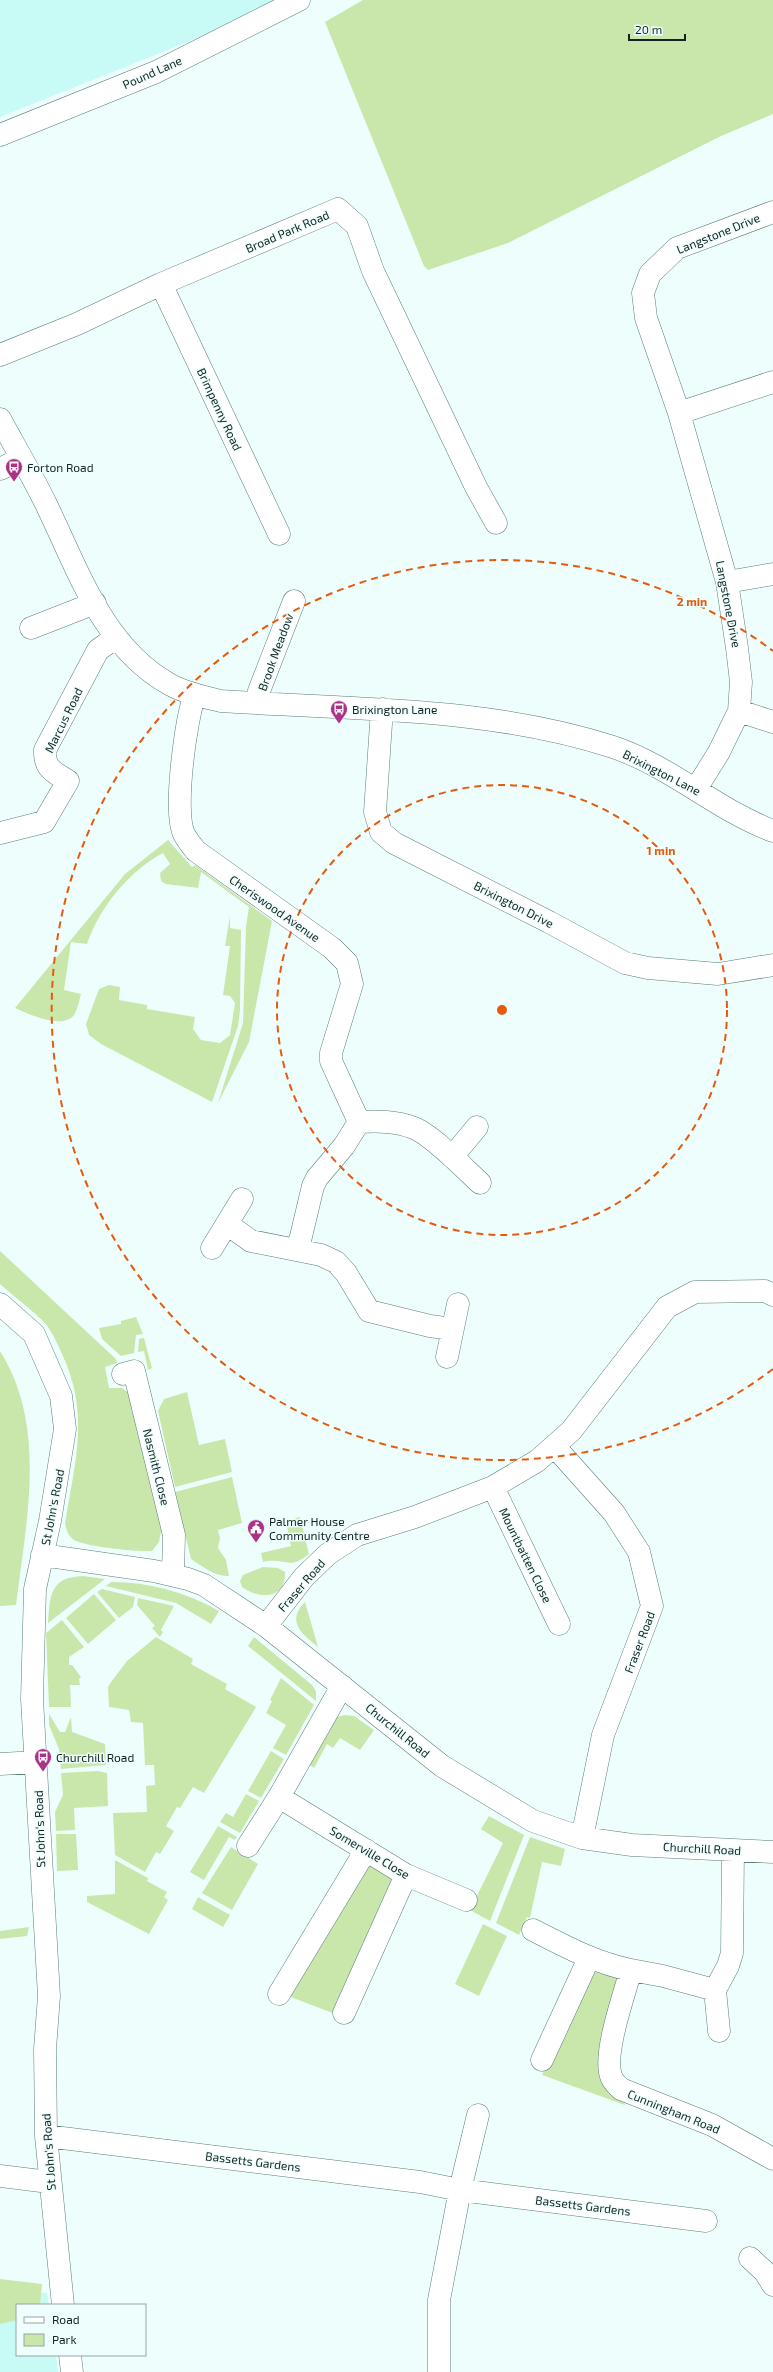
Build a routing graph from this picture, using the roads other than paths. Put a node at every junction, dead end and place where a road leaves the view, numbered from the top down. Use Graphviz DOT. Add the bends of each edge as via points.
graph roads {
  1 [pos="299,0"];
  2 [pos="0,135"];
  3 [pos="773,212"];
  4 [pos="161,284"];
  5 [pos="0,355"];
  6 [pos="773,382"];
  7 [pos="679,413"];
  8 [pos="0,419"];
  9 [pos="21,459"];
  10 [pos="0,469"];
  11 [pos="496,523"];
  12 [pos="279,534"];
  13 [pos="773,574"];
  14 [pos="727,582"];
  15 [pos="294,601"];
  16 [pos="95,603"];
  17 [pos="31,628"];
  18 [pos="115,638"];
  19 [pos="195,694"];
  20 [pos="258,703"];
  21 [pos="382,709"];
  22 [pos="739,711"];
  23 [pos="773,722"];
  24 [pos="696,789"];
  25 [pos="773,831"];
  26 [pos="0,833"];
  27 [pos="773,965"];
  28 [pos="359,1122"];
  29 [pos="477,1127"];
  30 [pos="452,1156"];
  31 [pos="480,1183"];
  32 [pos="242,1199"];
  33 [pos="227,1224"];
  34 [pos="212,1248"];
  35 [pos="298,1249"];
  36 [pos="773,1295"];
  37 [pos="0,1304"];
  38 [pos="458,1304"];
  39 [pos="452,1329"];
  40 [pos="447,1357"];
  41 [pos="123,1374"];
  42 [pos="555,1447"];
  43 [pos="493,1487"];
  44 [pos="42,1556"];
  45 [pos="173,1575"];
  46 [pos="559,1624"];
  47 [pos="266,1626"];
  48 [pos="342,1686"];
  49 [pos="37,1762"];
  50 [pos="0,1764"];
  51 [pos="279,1797"];
  52 [pos="582,1838"];
  53 [pos="248,1846"];
  54 [pos="366,1850"];
  55 [pos="733,1850"];
  56 [pos="773,1852"];
  57 [pos="406,1875"];
  58 [pos="466,1900"];
  59 [pos="533,1930"];
  60 [pos="589,1958"];
  61 [pos="631,1970"];
  62 [pos="715,1990"];
  63 [pos="279,1994"];
  64 [pos="344,2013"];
  65 [pos="719,2031"];
  66 [pos="542,2060"];
  67 [pos="478,2115"];
  68 [pos="46,2136"];
  69 [pos="773,2159"];
  70 [pos="0,2176"];
  71 [pos="49,2182"];
  72 [pos="460,2190"];
  73 [pos="706,2221"];
  74 [pos="750,2258"];
  75 [pos="773,2285"];
  76 [pos="64,2304"];
  77 [pos="70,2356"];
  78 [pos="72,2372"];
  79 [pos="438,2372"];
  1 -- 2 [label="street, Pound Lane" via="156,72"];
  3 -- 7 [label="street, Langstone Drive" via="676,248 650,274 643,293 646,318"];
  4 -- 5 [label="street, Broad Park Road" via="77,324"];
  4 -- 11 [label="street, Broad Park Road" via="338,209 357,226 373,272 476,487"];
  4 -- 12 [label="street, Brimpenny Road"];
  6 -- 7 [label="street"];
  7 -- 14 [label="street, Langstone Drive"];
  8 -- 9 [label="street"];
  9 -- 10 [label="street"];
  9 -- 16 [label="street" via="46,502"];
  13 -- 14 [label="street"];
  14 -- 22 [label="street, Langstone Drive" via="741,682"];
  15 -- 20 [label="street, Brook Meadow" via="259,691"];
  16 -- 17 [label="street"];
  16 -- 18 [label="street"];
  18 -- 19 [label="street, Brixington Lane" via="145,668 170,684"];
  18 -- 26 [label="street, Marcus Road" via="98,650 45,750 44,761 50,770 68,781 44,822"];
  19 -- 20 [label="street, Brixington Lane" via="221,701"];
  19 -- 28 [label="street, Cheriswood Avenue" via="190,709 183,756 180,802 183,833 196,851 332,948 347,963 352,984 332,1044 331,1061"];
  20 -- 21 [label="street, Brixington Lane"];
  21 -- 24 [label="street, Brixington Lane" via="456,714 534,728 613,748"];
  21 -- 27 [label="street, Brixington Drive" via="375,812 381,832 394,843 625,963 648,968 718,974"];
  22 -- 23 [label="street"];
  22 -- 24 [label="street, Langstone Drive" via="719,752"];
  24 -- 25 [label="street, Brixington Lane"];
  28 -- 30 [label="street" via="392,1122 416,1128"];
  28 -- 35 [label="street" via="313,1186"];
  29 -- 30 [label="street"];
  30 -- 31 [label="street"];
  32 -- 33 [label="street"];
  33 -- 34 [label="street"];
  33 -- 35 [label="street" via="252,1241"];
  35 -- 39 [label="street" via="336,1262 346,1273 369,1311"];
  36 -- 42 [label="street, Fraser Road" via="765,1291 695,1292 667,1307 571,1431"];
  37 -- 44 [label="street, St John's Road" via="34,1334 61,1396 65,1429"];
  38 -- 39 [label="street"];
  39 -- 40 [label="street"];
  41 -- 45 [label="street, Nasmith Close" via="134,1371 174,1535"];
  42 -- 43 [label="street, Fraser Road"];
  42 -- 52 [label="street, Fraser Road" via="614,1513 639,1552 652,1606 603,1735"];
  43 -- 46 [label="street, Mountbatten Close"];
  43 -- 47 [label="street, Fraser Road" via="415,1517 357,1535 328,1554 304,1577"];
  44 -- 45 [label="street, Churchill Road" via="115,1564"];
  44 -- 49 [label="street, St John's Road" via="35,1589 32,1699"];
  45 -- 47 [label="street, Churchill Road" via="204,1585"];
  47 -- 48 [label="street, Churchill Road"];
  48 -- 51 [label="street"];
  48 -- 52 [label="street, Churchill Road" via="442,1766 533,1821"];
  49 -- 50 [label="street"];
  49 -- 68 [label="street, St John's Road" via="49,1996 45,2049"];
  51 -- 53 [label="street"];
  51 -- 54 [label="street, Somerville Close"];
  52 -- 55 [label="street, Churchill Road" via="632,1845"];
  54 -- 57 [label="street, Somerville Close"];
  54 -- 63 [label="street"];
  55 -- 56 [label="street, Churchill Road"];
  55 -- 62 [label="street" via="732,1953"];
  57 -- 58 [label="street, Somerville Close"];
  57 -- 64 [label="street"];
  59 -- 60 [label="street"];
  60 -- 61 [label="street"];
  60 -- 66 [label="street"];
  61 -- 62 [label="street"];
  61 -- 69 [label="street, Cunningham Road" via="610,2049 614,2082 621,2089 712,2124"];
  62 -- 65 [label="street"];
  67 -- 72 [label="street"];
  68 -- 71 [label="street, St John's Road"];
  68 -- 72 [label="street, Bassetts Gardens" via="405,2180"];
  70 -- 71 [label="street"];
  71 -- 76 [label="street, St John's Road"];
  72 -- 73 [label="street, Bassetts Gardens"];
  72 -- 79 [label="street" via="439,2300"];
  74 -- 75 [label="street" via="765,2272"];
  77 -- 78 [label="street"];
}
